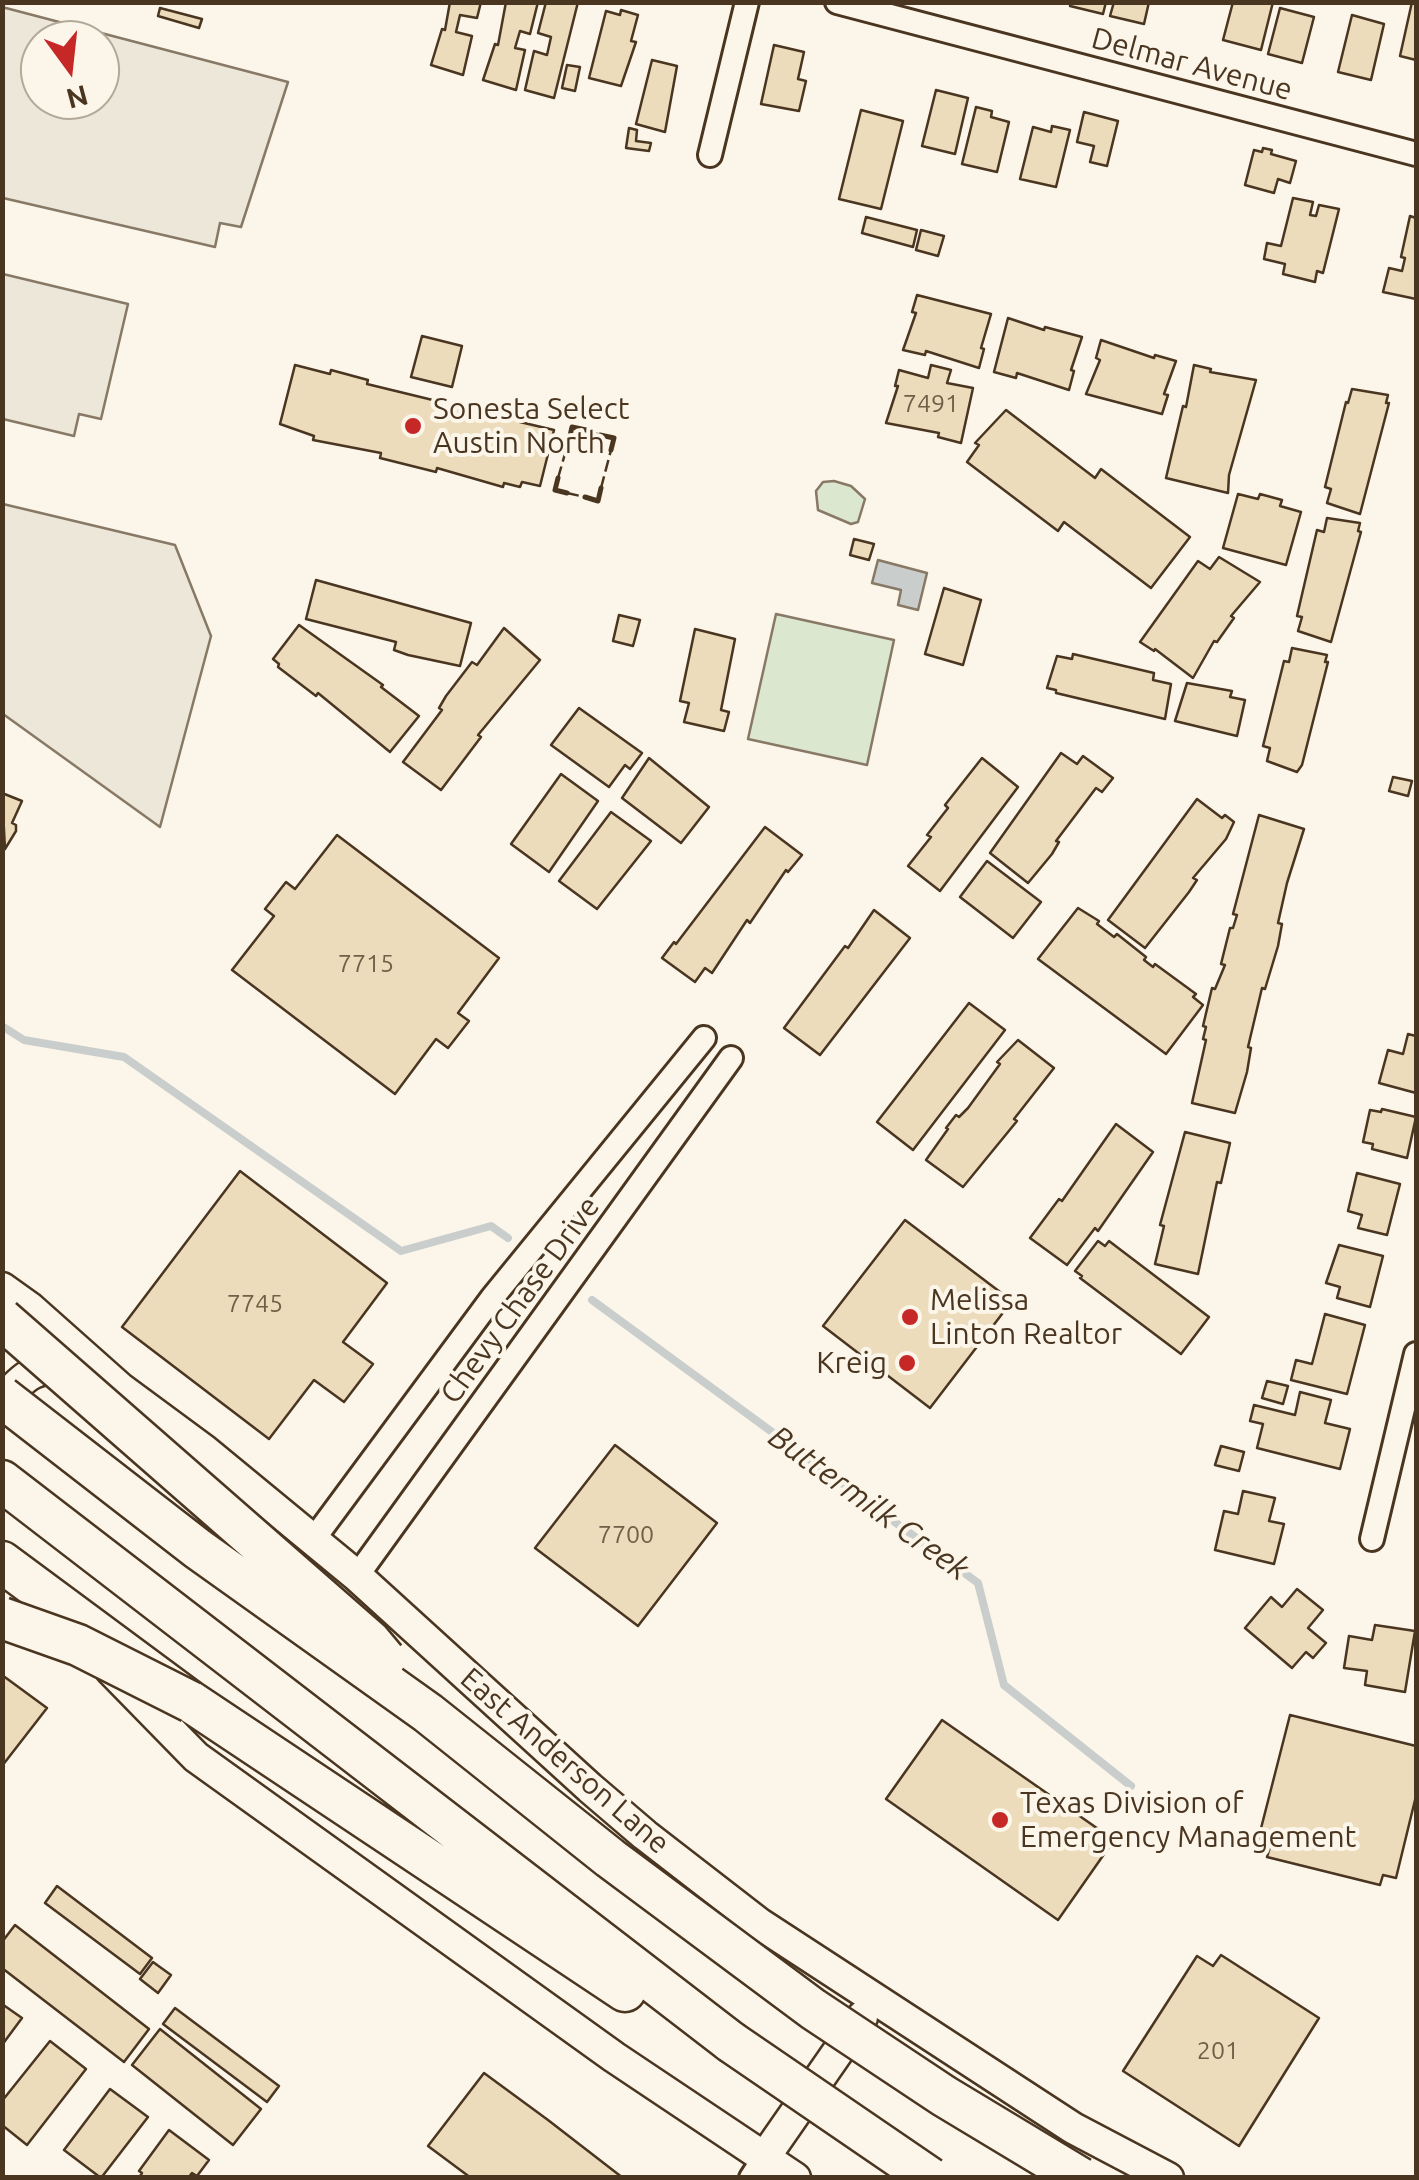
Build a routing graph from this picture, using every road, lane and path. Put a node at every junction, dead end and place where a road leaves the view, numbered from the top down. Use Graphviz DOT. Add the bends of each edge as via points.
graph roads {
  1 [pos="747,2"];
  2 [pos="837,2"];
  3 [pos="1416,154"];
  4 [pos="710,155"];
  5 [pos="704,1038"];
  6 [pos="732,1058"];
  7 [pos="2,1288"];
  8 [pos="2,1319"];
  9 [pos="1416,1354"];
  10 [pos="120,1388"];
  11 [pos="2,1400"];
  12 [pos="2,1481"];
  13 [pos="313,1540"];
  14 [pos="1372,1540"];
  15 [pos="2,1562"];
  16 [pos="2,1570"];
  17 [pos="357,1576"];
  18 [pos="2,1618"];
  19 [pos="192,1702"];
  20 [pos="428,1713"];
  21 [pos="875,1998"];
  22 [pos="731,2042"];
  23 [pos="757,2168"];
  24 [pos="795,2178"];
  25 [pos="930,2178"];
  26 [pos="1080,2178"];
  27 [pos="1168,2178"];
  1 -- 4 [label="street"];
  2 -- 3 [label="street, Delmar Avenue"];
  5 -- 13 [label="street, Chevy Chase Drive" via="492,1298"];
  6 -- 17 [label="street, Chevy Chase Drive"];
  7 -- 10 [label="main road, East Anderson Lane"];
  8 -- 20 [label="highway, bridge" via="370,1641"];
  9 -- 14 [label="street"];
  10 -- 11 [label="main road" via="75,1368 44,1366"];
  10 -- 13 [label="main road, East Anderson Lane"];
  11 -- 20 [label="highway, bridge"];
  12 -- 22 [label="highway"];
  13 -- 17 [label="main road, East Anderson Lane"];
  15 -- 19 [label="highway, bridge"];
  16 -- 23 [label="main road" via="41,1599 196,1757 599,2046"];
  17 -- 21 [label="main road, East Anderson Lane" via="646,1836 760,1924"];
  18 -- 19 [label="highway, bridge" via="78,1645"];
  19 -- 22 [label="highway" via="637,1999"];
  20 -- 26 [label="highway, bridge" via="813,2008"];
  21 -- 23 [label="main road"];
  21 -- 27 [label="main road, East Anderson Lane" via="1073,2128"];
  22 -- 25 [label="highway, bridge"];
  23 -- 24 [label="main road"];
}
